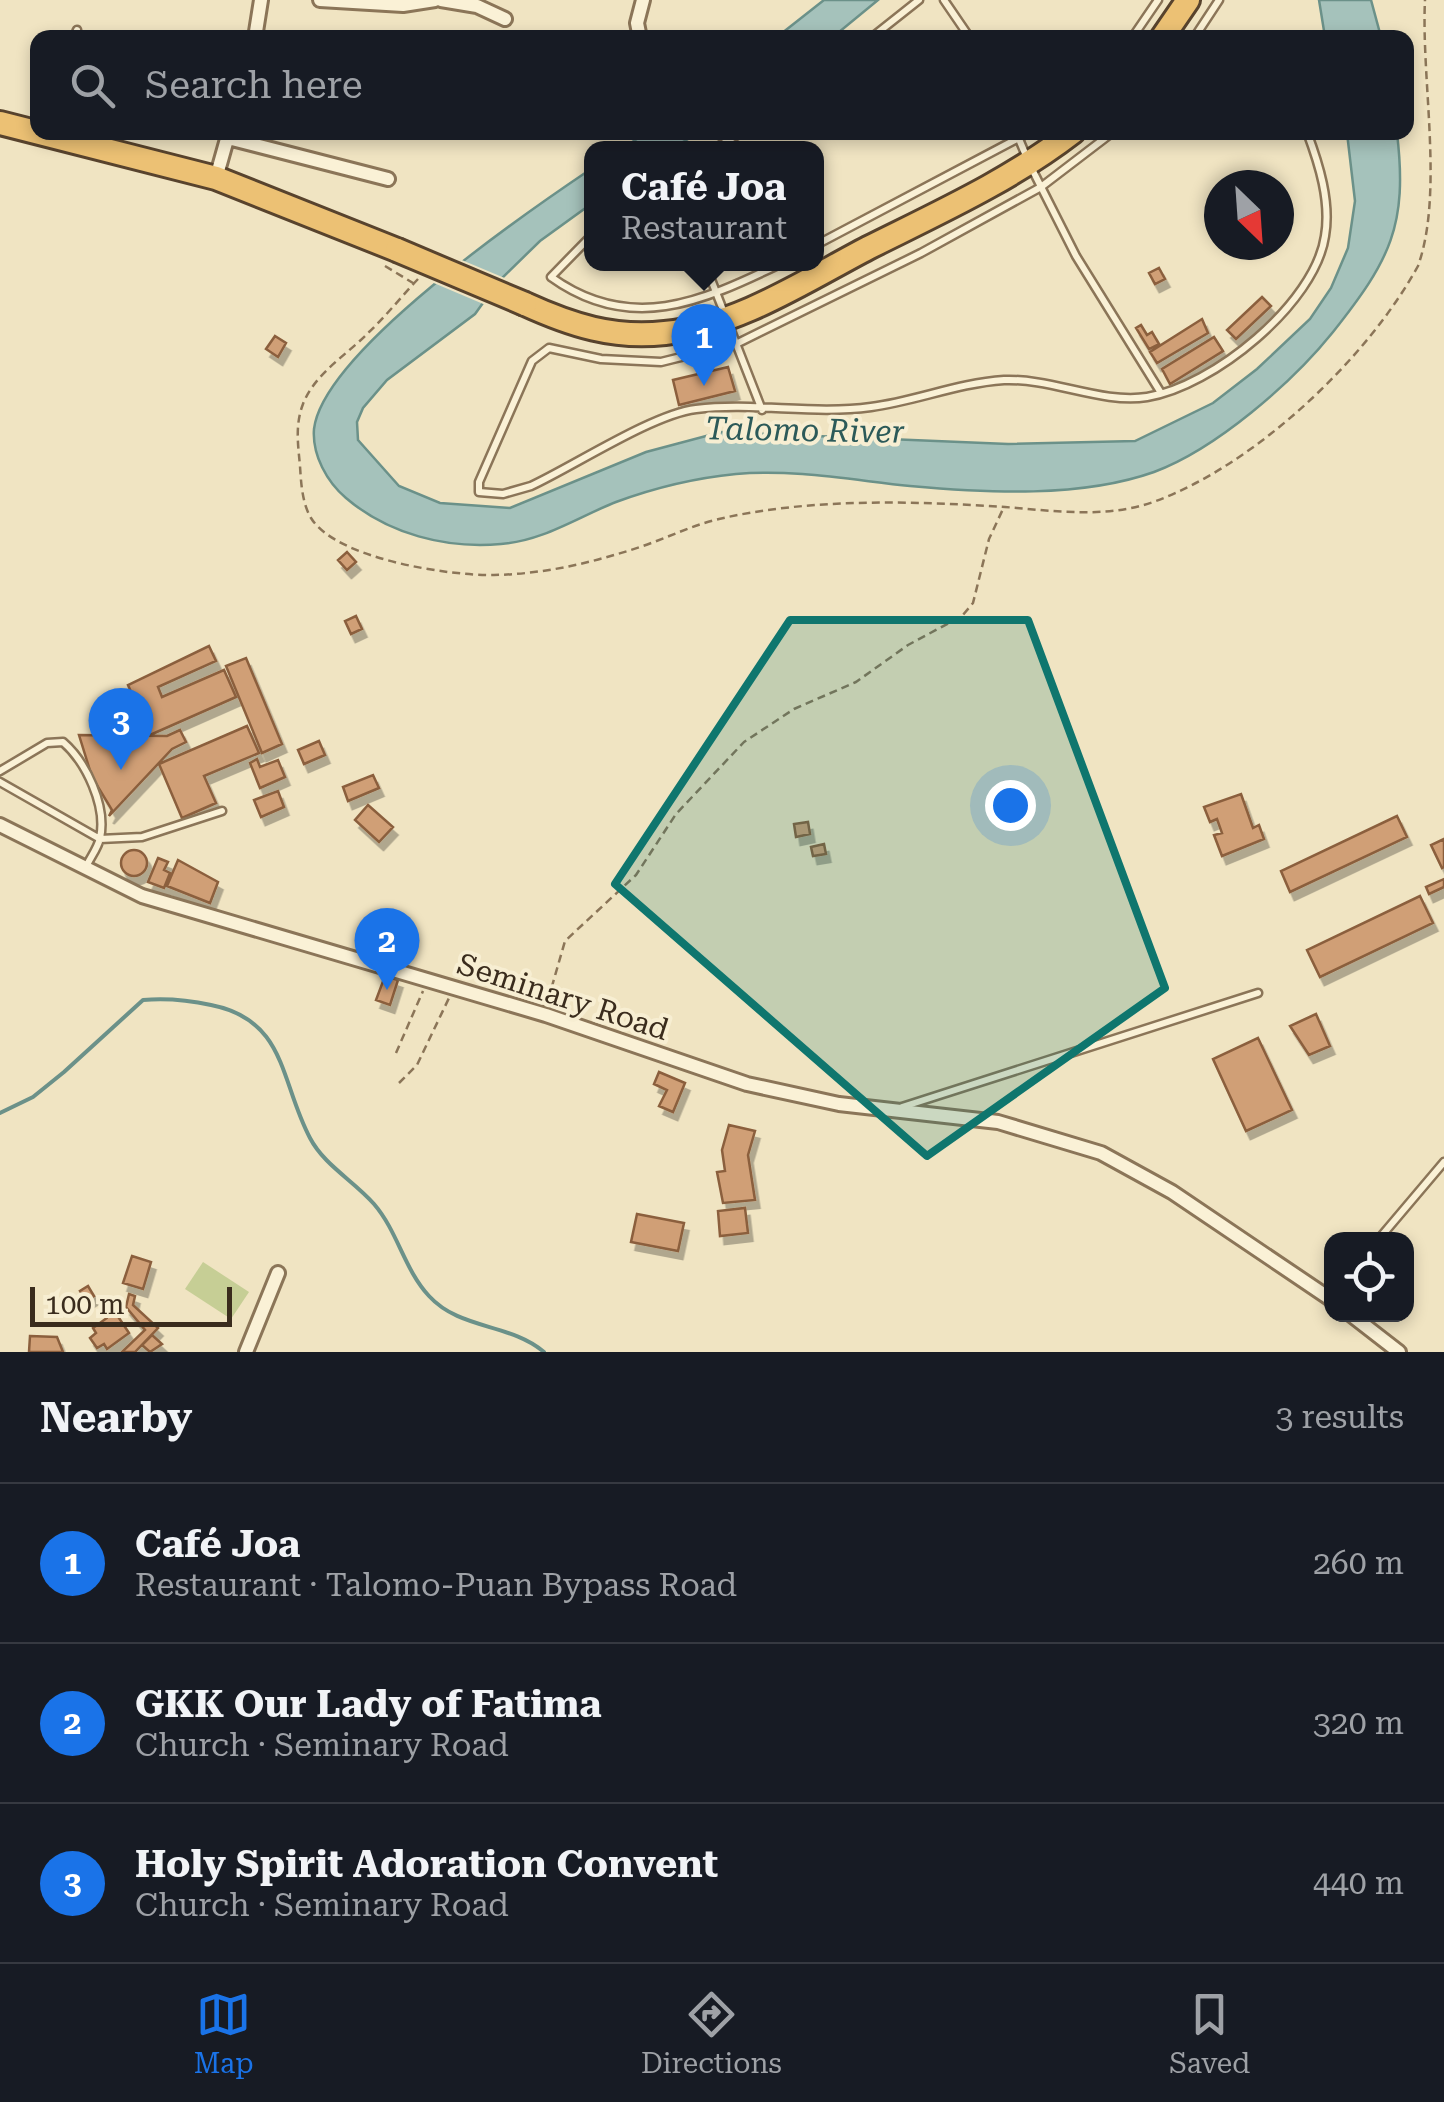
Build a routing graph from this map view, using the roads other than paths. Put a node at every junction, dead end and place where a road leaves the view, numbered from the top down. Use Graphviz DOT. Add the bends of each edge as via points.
graph roads {
  1 [pos="261,0"];
  2 [pos="320,0"];
  3 [pos="438,0"];
  4 [pos="643,0"];
  5 [pos="918,0"];
  6 [pos="944,0"];
  7 [pos="1158,0"];
  8 [pos="1188,0"];
  9 [pos="1219,0"];
  10 [pos="505,18"];
  11 [pos="256,30"];
  12 [pos="638,30"];
  13 [pos="880,30"];
  14 [pos="965,30"];
  15 [pos="1137,30"];
  16 [pos="1167,30"];
  17 [pos="1199,30"];
  18 [pos="0,124"];
  19 [pos="30,126"];
  20 [pos="83,140"];
  21 [pos="227,140"];
  22 [pos="246,140"];
  23 [pos="1011,140"];
  24 [pos="1020,140"];
  25 [pos="1063,140"];
  26 [pos="1103,140"];
  27 [pos="1310,140"];
  28 [pos="1030,164"];
  29 [pos="216,178"];
  30 [pos="388,179"];
  31 [pos="1040,188"];
  32 [pos="824,241"];
  33 [pos="584,242"];
  34 [pos="824,268"];
  35 [pos="708,271"];
  36 [pos="764,271"];
  37 [pos="818,271"];
  38 [pos="717,292"];
  39 [pos="727,317"];
  40 [pos="738,343"];
  41 [pos="1161,393"];
  42 [pos="762,410"];
  43 [pos="0,771"];
  44 [pos="0,782"];
  45 [pos="222,811"];
  46 [pos="0,825"];
  47 [pos="100,839"];
  48 [pos="85,868"];
  49 [pos="1258,992"];
  50 [pos="893,1109"];
  51 [pos="1444,1162"];
  52 [pos="1385,1232"];
  53 [pos="278,1273"];
  54 [pos="1324,1293"];
  55 [pos="1360,1322"];
  56 [pos="246,1352"];
  57 [pos="1399,1352"];
  1 -- 11 [label="street"];
  2 -- 3 [label="street"];
  3 -- 10 [label="street"];
  4 -- 12 [label="street"];
  5 -- 13 [label="lane"];
  6 -- 14 [label="lane"];
  7 -- 15 [label="lane"];
  8 -- 16 [label="highway"];
  9 -- 17 [label="lane"];
  18 -- 19 [label="highway"];
  20 -- 29 [label="highway"];
  21 -- 29 [label="street"];
  22 -- 30 [label="street"];
  23 -- 32 [label="lane"];
  24 -- 28 [label="lane"];
  25 -- 28 [label="highway"];
  26 -- 31 [label="lane"];
  27 -- 41 [label="lane" via="1324,198 1319,258 1250,345 1198,379"];
  28 -- 31 [label="lane"];
  28 -- 34 [label="highway"];
  29 -- 39 [label="highway, bridge" via="388,256 566,322 609,333 670,333"];
  31 -- 40 [label="lane"];
  31 -- 41 [label="lane"];
  33 -- 38 [label="lane" via="552,277 587,301 650,308"];
  35 -- 38 [label="lane"];
  36 -- 38 [label="lane"];
  37 -- 39 [label="highway"];
  38 -- 39 [label="lane"];
  39 -- 40 [label="lane"];
  40 -- 42 [label="lane"];
  40 -- 42 [label="lane" via="661,362 542,351 478,489 503,494 532,486 683,412"];
  41 -- 42 [label="lane" via="1132,398 1004,380 870,408"];
  43 -- 47 [label="lane" via="62,742 76,753 101,808"];
  44 -- 47 [label="lane"];
  45 -- 47 [label="lane" via="142,837"];
  46 -- 48 [label="street, Seminary Road"];
  47 -- 48 [label="lane"];
  48 -- 50 [label="street, Seminary Road" via="142,896 546,1015 746,1084"];
  49 -- 50 [label="lane"];
  50 -- 54 [label="street, Seminary Road" via="998,1122 1101,1153"];
  51 -- 52 [label="lane"];
  53 -- 56 [label="street"];
  55 -- 57 [label="street"];
}
